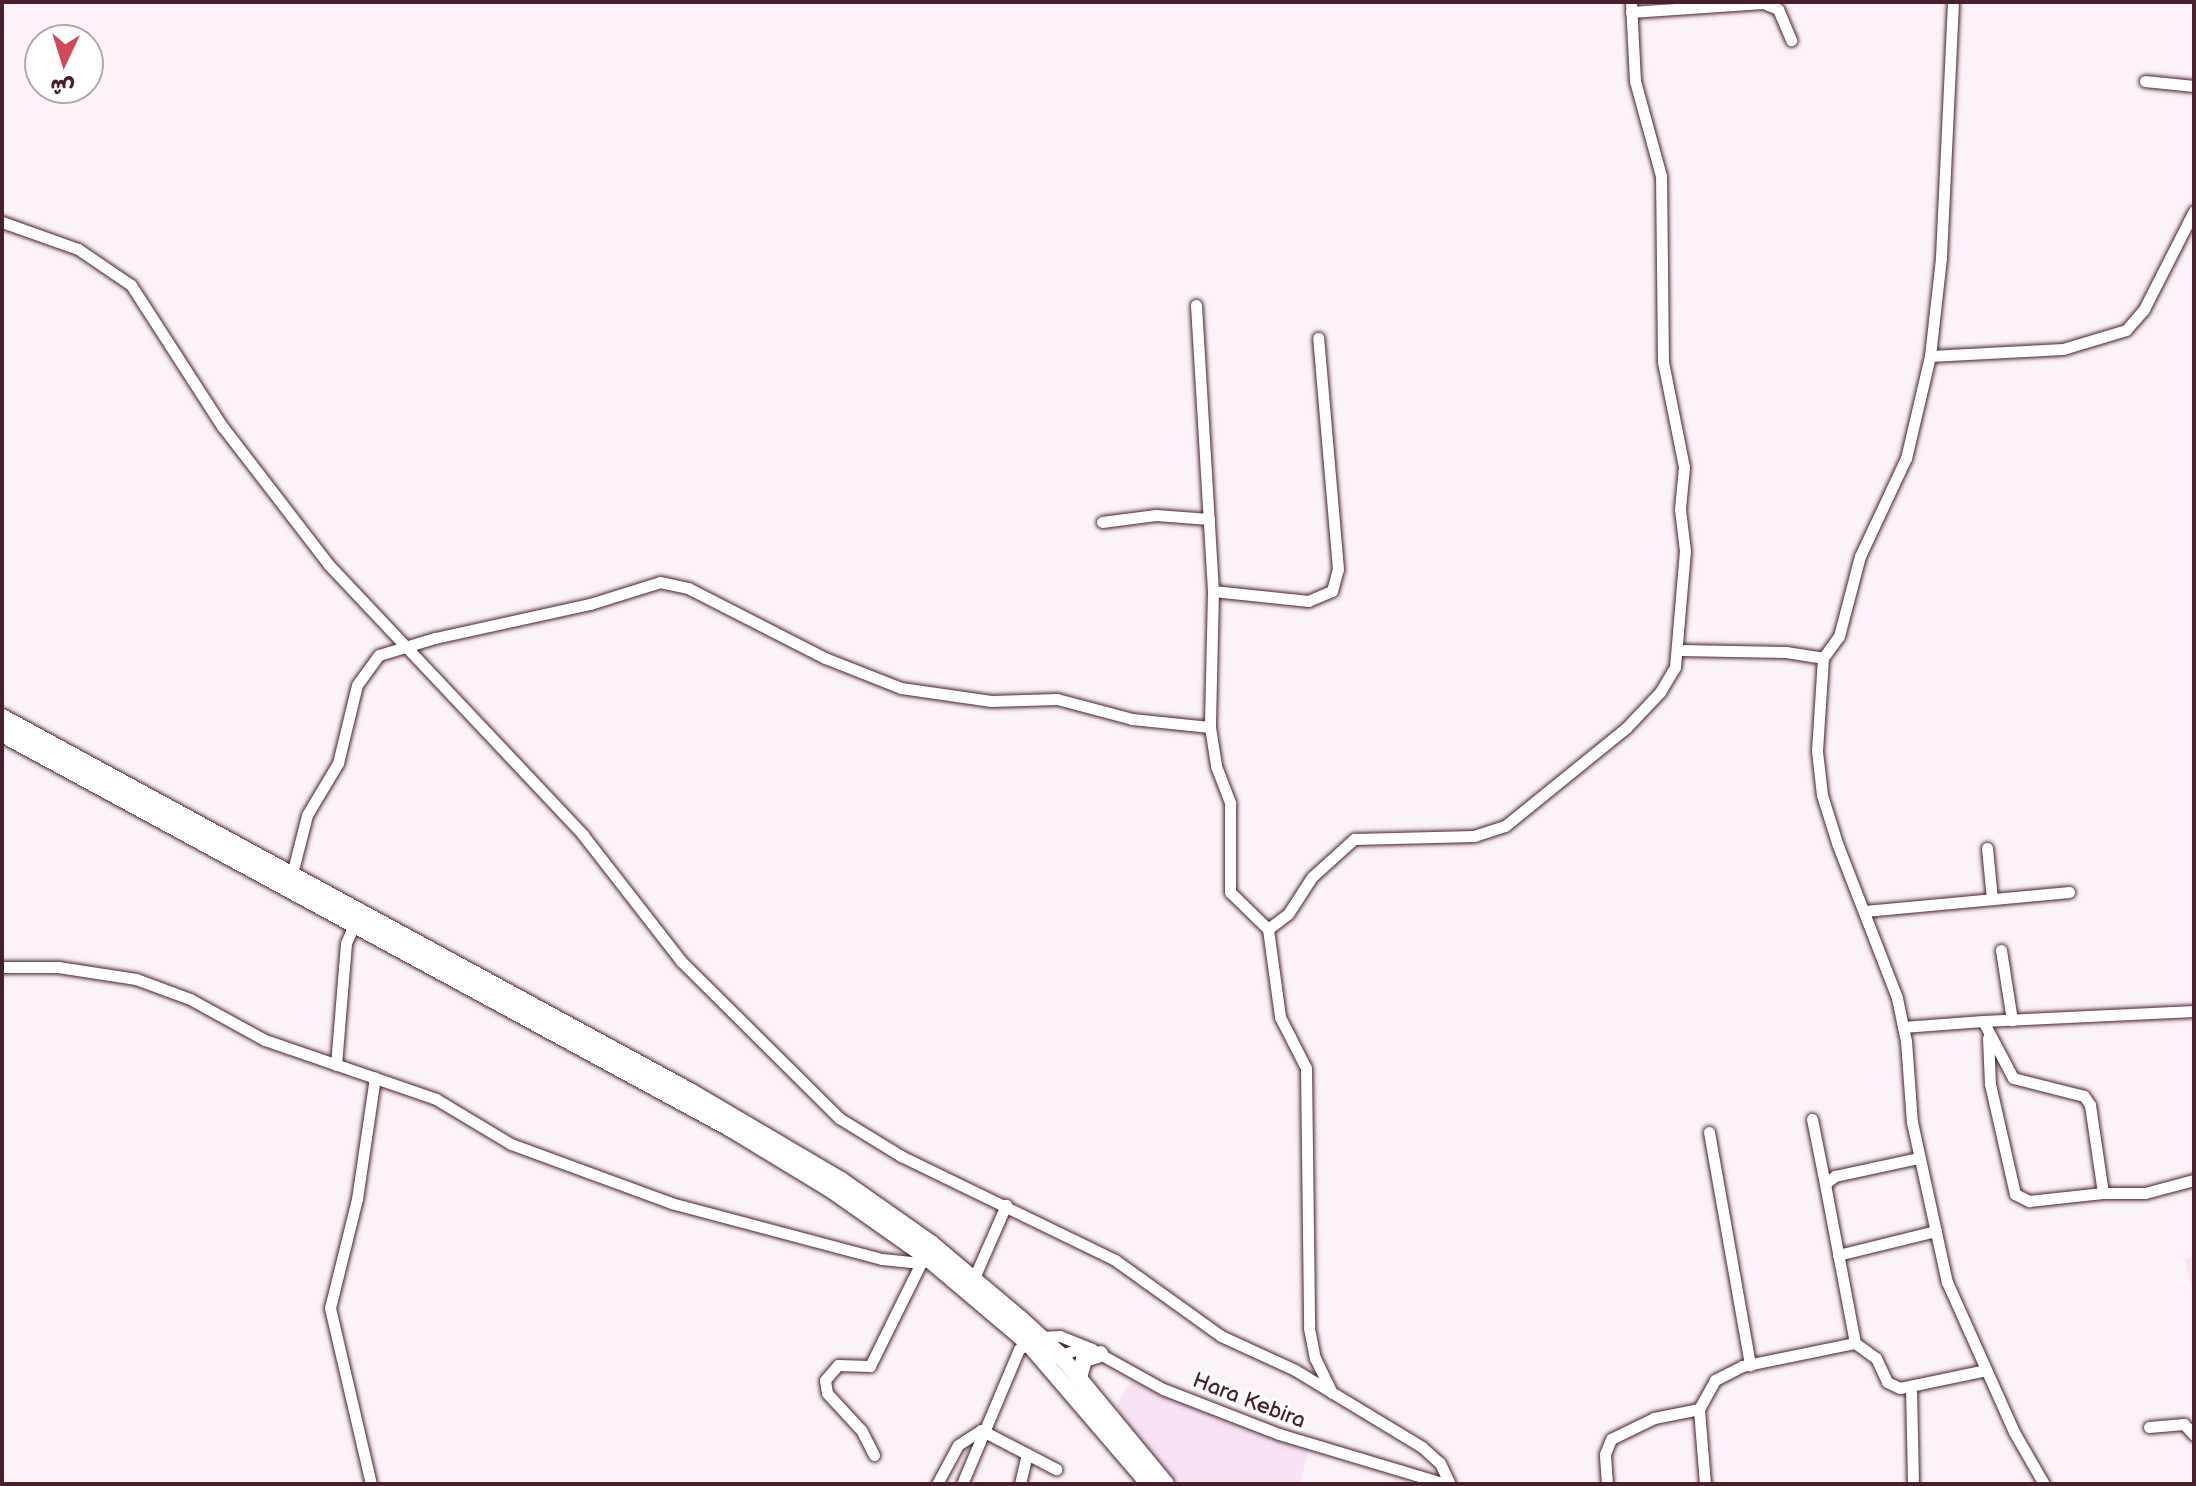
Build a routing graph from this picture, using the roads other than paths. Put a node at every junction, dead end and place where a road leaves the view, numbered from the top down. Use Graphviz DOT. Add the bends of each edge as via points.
graph roads {
  1 [pos="1953,2"];
  2 [pos="1631,7"];
  3 [pos="1791,40"];
  4 [pos="2145,81"];
  5 [pos="2194,86"];
  6 [pos="2194,211"];
  7 [pos="2,222"];
  8 [pos="1196,305"];
  9 [pos="1318,338"];
  10 [pos="1930,356"];
  11 [pos="1209,519"];
  12 [pos="1102,522"];
  13 [pos="1213,591"];
  14 [pos="388,631"];
  15 [pos="405,646"];
  16 [pos="1679,650"];
  17 [pos="386,651"];
  18 [pos="1823,658"];
  19 [pos="2,718"];
  20 [pos="1210,727"];
  21 [pos="2,734"];
  22 [pos="188,829"];
  23 [pos="1987,848"];
  24 [pos="291,878"];
  25 [pos="2069,892"];
  26 [pos="1992,899"];
  27 [pos="1865,911"];
  28 [pos="356,921"];
  29 [pos="1268,929"];
  30 [pos="2001,950"];
  31 [pos="2,967"];
  32 [pos="2194,1011"];
  33 [pos="2012,1020"];
  34 [pos="1983,1021"];
  35 [pos="1903,1027"];
  36 [pos="1988,1038"];
  37 [pos="336,1065"];
  38 [pos="375,1077"];
  39 [pos="1812,1119"];
  40 [pos="1709,1132"];
  41 [pos="1918,1158"];
  42 [pos="2194,1180"];
  43 [pos="1825,1184"];
  44 [pos="2103,1193"];
  45 [pos="1006,1205"];
  46 [pos="1936,1231"];
  47 [pos="925,1254"];
  48 [pos="1838,1255"];
  49 [pos="974,1278"];
  50 [pos="1034,1340"];
  51 [pos="1855,1343"];
  52 [pos="1100,1354"];
  53 [pos="1054,1359"];
  54 [pos="1750,1365"];
  55 [pos="1986,1370"];
  56 [pos="1079,1378"];
  57 [pos="1911,1387"];
  58 [pos="1333,1393"];
  59 [pos="1699,1409"];
  60 [pos="2149,1427"];
  61 [pos="981,1430"];
  62 [pos="2194,1435"];
  63 [pos="1027,1454"];
  64 [pos="874,1455"];
  65 [pos="1056,1469"];
  66 [pos="1398,1470"];
  67 [pos="1155,1481"];
  68 [pos="371,1484"];
  69 [pos="937,1484"];
  70 [pos="962,1484"];
  71 [pos="1020,1484"];
  72 [pos="1396,1484"];
  73 [pos="1448,1484"];
  74 [pos="1607,1484"];
  75 [pos="1705,1484"];
  76 [pos="1913,1484"];
  77 [pos="2044,1484"];
  1 -- 10 [label="street" via="1941,258"];
  2 -- 3 [label="street" via="1763,3 1778,9"];
  2 -- 16 [label="street" via="1643,122 1661,176 1663,362 1684,467"];
  4 -- 5 [label="street"];
  6 -- 10 [label="street" via="2144,309 2126,330 2063,349"];
  7 -- 14 [label="street" via="78,249 131,285 249,465"];
  8 -- 11 [label="street"];
  9 -- 13 [label="street" via="1338,569 1332,591 1308,601"];
  10 -- 18 [label="street" via="1906,458 1860,556 1839,636"];
  11 -- 12 [label="street" via="1156,515"];
  11 -- 13 [label="street"];
  13 -- 20 [label="street"];
  14 -- 15 [label="street"];
  14 -- 17 [label="street"];
  15 -- 17 [label="street"];
  15 -- 20 [label="street" via="568,610 660,582 688,588 825,658 901,688 991,701 1057,699 1132,719"];
  15 -- 45 [label="street" via="583,835 662,941 797,1078 872,1140"];
  16 -- 18 [label="street"];
  16 -- 29 [label="street" via="1671,677 1653,702 1521,815 1497,831 1474,836 1354,839 1312,877 1288,914"];
  17 -- 24 [label="street" via="357,685 338,763 307,815"];
  18 -- 27 [label="street" via="1817,751 1822,795"];
  19 -- 22 [label="main road"];
  20 -- 29 [label="street" via="1216,766 1230,803 1230,892"];
  21 -- 22 [label="main road"];
  22 -- 24 [label="main road"];
  22 -- 28 [label="main road"];
  23 -- 26 [label="street"];
  24 -- 28 [label="main road"];
  25 -- 26 [label="street"];
  26 -- 27 [label="street"];
  27 -- 35 [label="street"];
  28 -- 37 [label="street"];
  28 -- 47 [label="main road" via="841,1180"];
  29 -- 58 [label="street" via="1280,1017 1302,1056 1308,1084 1309,1328 1315,1358"];
  30 -- 33 [label="street"];
  31 -- 37 [label="street" via="58,967 136,979 190,999 265,1040"];
  32 -- 33 [label="street"];
  33 -- 34 [label="street"];
  34 -- 35 [label="street"];
  34 -- 36 [label="street"];
  35 -- 41 [label="street"];
  36 -- 44 [label="street" via="2013,1078 2084,1096 2090,1105"];
  36 -- 44 [label="street" via="1990,1084 2015,1194 2029,1201"];
  37 -- 38 [label="street"];
  38 -- 47 [label="street" via="448,1105 511,1144 671,1203 823,1244"];
  38 -- 68 [label="street" via="357,1199 330,1308"];
  39 -- 43 [label="street"];
  40 -- 54 [label="street"];
  41 -- 43 [label="street" via="1835,1176"];
  41 -- 46 [label="street"];
  42 -- 44 [label="street" via="2145,1193"];
  43 -- 48 [label="street"];
  45 -- 49 [label="street"];
  45 -- 58 [label="street" via="1115,1260 1221,1336"];
  46 -- 48 [label="street"];
  46 -- 55 [label="street" via="1947,1282"];
  47 -- 49 [label="main road"];
  47 -- 50 [label="main road"];
  47 -- 64 [label="street" via="870,1366 838,1365 825,1380 827,1393 861,1430"];
  48 -- 51 [label="street"];
  49 -- 50 [label="main road"];
  50 -- 52 [label="street" via="1070,1337"];
  50 -- 53 [label="main road"];
  50 -- 61 [label="street" via="1013,1357"];
  51 -- 54 [label="street"];
  51 -- 57 [label="street" via="1876,1358 1892,1386"];
  52 -- 53 [label="street, Hara Kebira" via="1084,1349"];
  52 -- 56 [label="main road" via="1084,1359"];
  52 -- 66 [label="street, Hara Kebira" via="1181,1396 1312,1446"];
  53 -- 56 [label="main road"];
  53 -- 67 [label="main road"];
  54 -- 59 [label="street" via="1715,1380"];
  55 -- 57 [label="street"];
  55 -- 77 [label="street"];
  56 -- 67 [label="main road"];
  57 -- 76 [label="street"];
  58 -- 73 [label="street" via="1422,1447 1440,1463"];
  59 -- 74 [label="street" via="1654,1418 1611,1439 1605,1454"];
  59 -- 75 [label="street"];
  60 -- 62 [label="street" via="2184,1424"];
  61 -- 63 [label="street"];
  61 -- 69 [label="street" via="958,1445"];
  61 -- 70 [label="street"];
  63 -- 65 [label="street"];
  63 -- 71 [label="street"];
  66 -- 72 [label="street"];
  66 -- 73 [label="street, Hara Kebira"];
}
